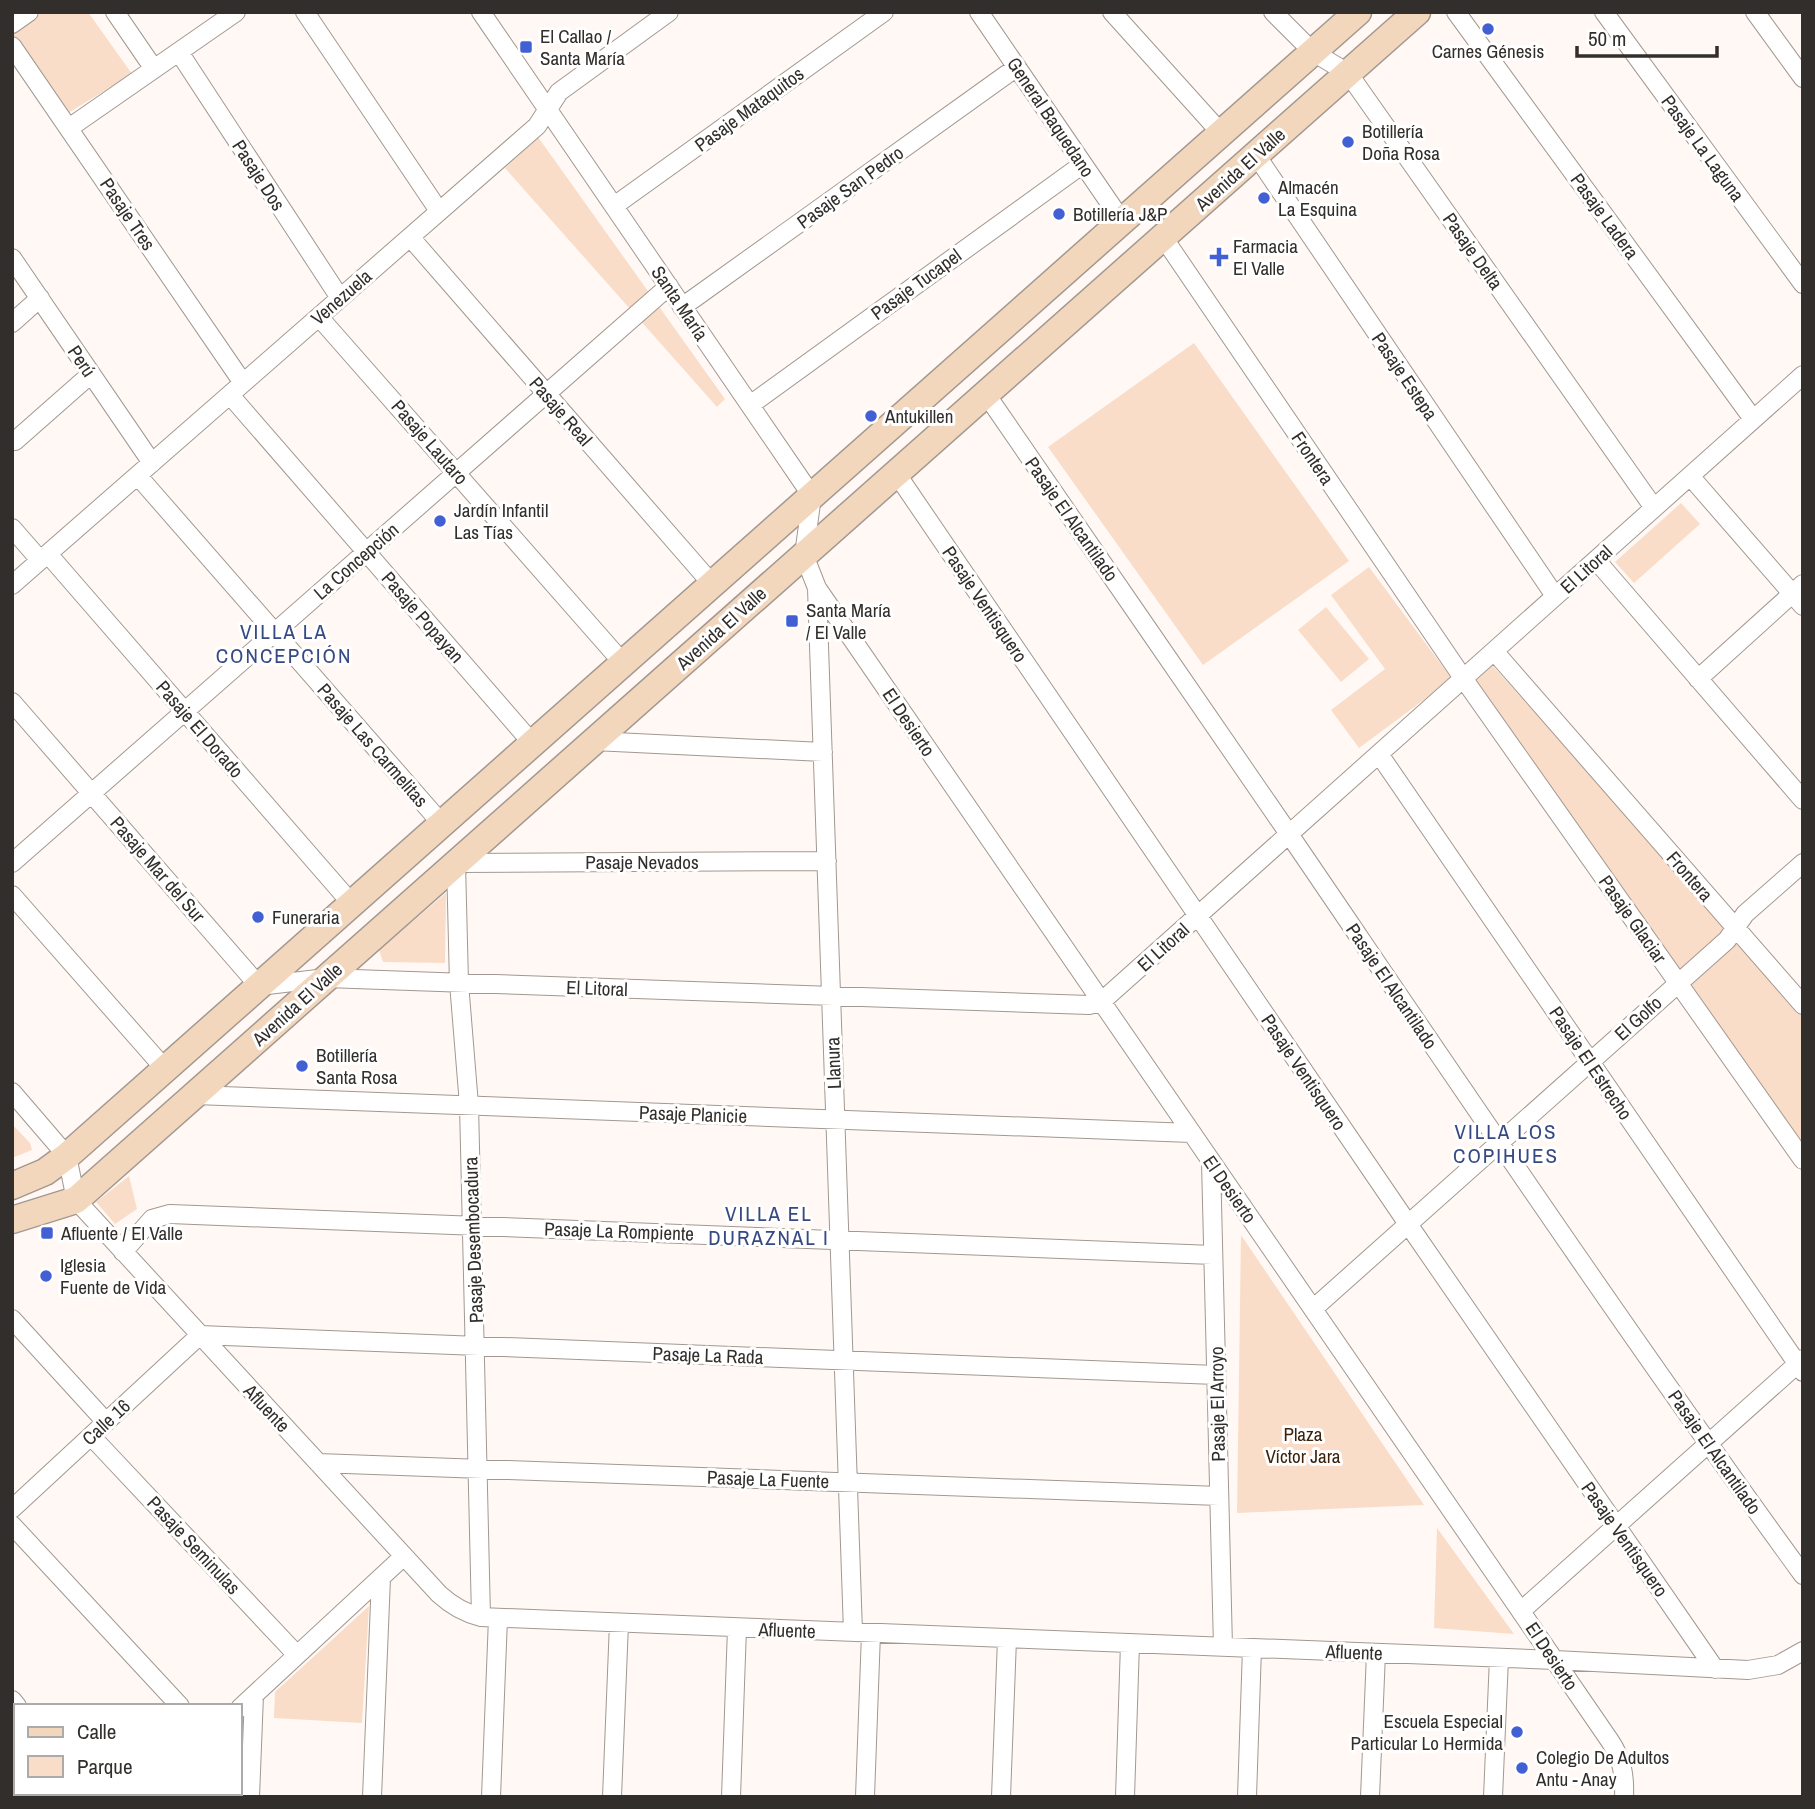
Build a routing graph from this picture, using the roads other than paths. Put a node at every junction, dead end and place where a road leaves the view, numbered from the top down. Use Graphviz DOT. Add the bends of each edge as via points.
graph roads {
  1 [pos="29,12"];
  2 [pos="115,12"];
  3 [pos="236,12"];
  4 [pos="305,12"];
  5 [pos="481,12"];
  6 [pos="669,12"];
  7 [pos="884,12"];
  8 [pos="979,12"];
  9 [pos="1112,12"];
  10 [pos="1273,12"];
  11 [pos="1358,12"];
  12 [pos="1417,12"];
  13 [pos="1456,12"];
  14 [pos="1604,12"];
  15 [pos="1755,12"];
  16 [pos="12,24"];
  17 [pos="12,46"];
  18 [pos="179,52"];
  19 [pos="1314,52"];
  20 [pos="1017,67"];
  21 [pos="154,69"];
  22 [pos="1348,73"];
  23 [pos="1803,78"];
  24 [pos="548,110"];
  25 [pos="69,128"];
  26 [pos="1221,133"];
  27 [pos="1255,155"];
  28 [pos="1083,164"];
  29 [pos="614,206"];
  30 [pos="439,211"];
  31 [pos="1122,221"];
  32 [pos="410,237"];
  33 [pos="1163,237"];
  34 [pos="12,258"];
  35 [pos="1803,284"];
  36 [pos="669,286"];
  37 [pos="340,298"];
  38 [pos="40,299"];
  39 [pos="682,307"];
  40 [pos="319,317"];
  41 [pos="12,323"];
  42 [pos="91,374"];
  43 [pos="1803,375"];
  44 [pos="237,389"];
  45 [pos="547,394"];
  46 [pos="986,394"];
  47 [pos="750,405"];
  48 [pos="1753,419"];
  49 [pos="15,441"];
  50 [pos="152,463"];
  51 [pos="457,473"];
  52 [pos="896,473"];
  53 [pos="1690,475"];
  54 [pos="138,476"];
  55 [pos="812,496"];
  56 [pos="1654,508"];
  57 [pos="12,528"];
  58 [pos="366,552"];
  59 [pos="804,555"];
  60 [pos="44,557"];
  61 [pos="1596,560"];
  62 [pos="712,584"];
  63 [pos="12,585"];
  64 [pos="817,588"];
  65 [pos="1799,594"];
  66 [pos="1555,596"];
  67 [pos="275,633"];
  68 [pos="1494,651"];
  69 [pos="623,663"];
  70 [pos="1463,678"];
  71 [pos="1698,679"];
  72 [pos="12,702"];
  73 [pos="185,712"];
  74 [pos="594,741"];
  75 [pos="533,744"];
  76 [pos="823,752"];
  77 [pos="1379,754"];
  78 [pos="92,793"];
  79 [pos="1803,800"];
  80 [pos="436,829"];
  81 [pos="1289,835"];
  82 [pos="827,861"];
  83 [pos="12,863"];
  84 [pos="456,863"];
  85 [pos="1803,863"];
  86 [pos="12,894"];
  87 [pos="352,904"];
  88 [pos="1198,916"];
  89 [pos="1735,928"];
  90 [pos="326,978"];
  91 [pos="1678,982"];
  92 [pos="459,983"];
  93 [pos="259,986"];
  94 [pos="831,997"];
  95 [pos="1101,1002"];
  96 [pos="1803,1005"];
  97 [pos="1590,1061"];
  98 [pos="165,1069"];
  99 [pos="12,1092"];
  100 [pos="195,1095"];
  101 [pos="469,1105"];
  102 [pos="835,1119"];
  103 [pos="1191,1133"];
  104 [pos="1498,1143"];
  105 [pos="67,1156"];
  106 [pos="1803,1160"];
  107 [pos="1211,1162"];
  108 [pos="12,1186"];
  109 [pos="76,1200"];
  110 [pos="12,1220"];
  111 [pos="1408,1224"];
  112 [pos="472,1226"];
  113 [pos="840,1240"];
  114 [pos="123,1252"];
  115 [pos="1213,1255"];
  116 [pos="1313,1309"];
  117 [pos="12,1319"];
  118 [pos="200,1335"];
  119 [pos="475,1346"];
  120 [pos="844,1360"];
  121 [pos="1801,1365"];
  122 [pos="1216,1375"];
  123 [pos="106,1422"];
  124 [pos="91,1436"];
  125 [pos="1708,1444"];
  126 [pos="318,1463"];
  127 [pos="479,1469"];
  128 [pos="848,1482"];
  129 [pos="1219,1496"];
  130 [pos="15,1500"];
  131 [pos="12,1525"];
  132 [pos="1617,1527"];
  133 [pos="404,1556"];
  134 [pos="1803,1575"];
  135 [pos="381,1578"];
  136 [pos="1521,1611"];
  137 [pos="490,1618"];
  138 [pos="619,1623"];
  139 [pos="737,1628"];
  140 [pos="862,1633"];
  141 [pos="1007,1639"];
  142 [pos="1130,1643"];
  143 [pos="1223,1647"];
  144 [pos="1252,1648"];
  145 [pos="1803,1651"];
  146 [pos="1376,1653"];
  147 [pos="297,1655"];
  148 [pos="1499,1658"];
  149 [pos="1555,1660"];
  150 [pos="1715,1668"];
  151 [pos="254,1695"];
  152 [pos="178,1704"];
  153 [pos="242,1706"];
  154 [pos="250,1797"];
  155 [pos="372,1797"];
  156 [pos="491,1797"];
  157 [pos="612,1797"];
  158 [pos="731,1797"];
  159 [pos="865,1797"];
  160 [pos="1001,1797"];
  161 [pos="1125,1797"];
  162 [pos="1247,1797"];
  163 [pos="1370,1797"];
  164 [pos="1493,1797"];
  165 [pos="1624,1797"];
  1 -- 16 [label="street"];
  2 -- 21 [label="street"];
  3 -- 18 [label="street"];
  4 -- 30 [label="street"];
  5 -- 24 [label="street"];
  6 -- 24 [label="street, Venezuela" via="559,92"];
  7 -- 29 [label="street, Pasaje Mataquitos"];
  8 -- 20 [label="street, General Baquedano"];
  9 -- 26 [label="street"];
  10 -- 19 [label="street, Pasaje Delta"];
  11 -- 19 [label="street, Avenida El Valle"];
  12 -- 22 [label="street, Avenida El Valle"];
  13 -- 48 [label="street, Pasaje Ladera"];
  14 -- 35 [label="street, Pasaje La Laguna"];
  15 -- 23 [label="street"];
  17 -- 25 [label="street, Pasaje Tres"];
  18 -- 21 [label="street"];
  18 -- 37 [label="street, Pasaje Dos"];
  19 -- 22 [label="street, Pasaje Delta"];
  19 -- 26 [label="street, Avenida El Valle"];
  20 -- 28 [label="street, General Baquedano"];
  20 -- 39 [label="street, Pasaje San Pedro"];
  21 -- 25 [label="street"];
  22 -- 27 [label="street, Avenida El Valle"];
  22 -- 56 [label="street, Pasaje Delta"];
  24 -- 29 [label="street, Santa María"];
  24 -- 30 [label="street, Venezuela" via="537,126"];
  25 -- 44 [label="street, Pasaje Tres"];
  26 -- 31 [label="street, Avenida El Valle"];
  27 -- 33 [label="street, Avenida El Valle"];
  27 -- 66 [label="street, Pasaje Estepa"];
  28 -- 31 [label="street, General Baquedano"];
  28 -- 47 [label="street, Pasaje Tucapel"];
  29 -- 36 [label="street, Santa María"];
  30 -- 32 [label="street, Venezuela"];
  31 -- 55 [label="street, Avenida El Valle"];
  32 -- 37 [label="street, Venezuela"];
  32 -- 45 [label="street, Pasaje Real"];
  33 -- 46 [label="street, Avenida El Valle"];
  33 -- 70 [label="street, Frontera"];
  34 -- 38 [label="street, Perú"];
  36 -- 39 [label="street, Santa María"];
  36 -- 45 [label="street, La Concepción"];
  37 -- 40 [label="street, Venezuela"];
  38 -- 41 [label="street"];
  38 -- 42 [label="street, Perú"];
  39 -- 47 [label="street, Santa María"];
  40 -- 44 [label="street, Venezuela"];
  40 -- 51 [label="street, Pasaje Lautaro"];
  42 -- 49 [label="street"];
  42 -- 50 [label="street, Perú"];
  43 -- 48 [label="street, El Litoral"];
  44 -- 50 [label="street, Venezuela"];
  44 -- 58 [label="street, Pasaje Popayan"];
  45 -- 51 [label="street, La Concepción"];
  45 -- 62 [label="street, Pasaje Real"];
  46 -- 52 [label="street, Avenida El Valle"];
  46 -- 81 [label="street, Pasaje El Alcantilado"];
  47 -- 55 [label="street, Santa María"];
  48 -- 53 [label="street, El Litoral"];
  50 -- 54 [label="street, Venezuela"];
  51 -- 58 [label="street, La Concepción"];
  51 -- 69 [label="street, Pasaje Lautaro"];
  52 -- 59 [label="street, Avenida El Valle"];
  52 -- 88 [label="street, Pasaje Ventisquero"];
  53 -- 56 [label="street, El Litoral"];
  53 -- 65 [label="street"];
  54 -- 60 [label="street, Venezuela"];
  54 -- 67 [label="street, Pasaje Las Carmelitas"];
  55 -- 59 [label="street, Llanura"];
  55 -- 62 [label="street, Avenida El Valle"];
  56 -- 61 [label="street, El Litoral"];
  57 -- 60 [label="street, Pasaje El Dorado"];
  58 -- 67 [label="street, La Concepción"];
  58 -- 75 [label="street, Pasaje Popayan"];
  59 -- 64 [label="street, Llanura"];
  59 -- 74 [label="street, Avenida El Valle"];
  60 -- 63 [label="street, Venezuela"];
  60 -- 73 [label="street, Pasaje El Dorado"];
  61 -- 66 [label="street, El Litoral"];
  61 -- 71 [label="street"];
  62 -- 69 [label="street, Avenida El Valle"];
  64 -- 76 [label="street, Llanura"];
  64 -- 95 [label="street, El Desierto"];
  65 -- 71 [label="street"];
  66 -- 68 [label="street, El Litoral"];
  67 -- 73 [label="street, La Concepción"];
  67 -- 80 [label="street, Pasaje Las Carmelitas"];
  68 -- 70 [label="street, El Litoral"];
  68 -- 89 [label="street, Frontera"];
  69 -- 75 [label="street, Avenida El Valle"];
  70 -- 77 [label="street, El Litoral"];
  70 -- 91 [label="street, Pasaje Glaciar"];
  71 -- 79 [label="street"];
  72 -- 78 [label="street, Pasaje Mar del Sur"];
  73 -- 78 [label="street, La Concepción"];
  73 -- 87 [label="street, Pasaje El Dorado"];
  74 -- 76 [label="street"];
  74 -- 84 [label="street, Avenida El Valle"];
  75 -- 80 [label="street, Avenida El Valle"];
  76 -- 82 [label="street, Llanura"];
  77 -- 81 [label="street, El Litoral"];
  77 -- 97 [label="street, Pasaje El Estrecho"];
  78 -- 83 [label="street, La Concepción"];
  78 -- 93 [label="street, Pasaje Mar del Sur"];
  80 -- 84 [label="street"];
  80 -- 87 [label="street, Avenida El Valle"];
  81 -- 88 [label="street, El Litoral"];
  81 -- 104 [label="street, Pasaje El Alcantilado"];
  82 -- 84 [label="street, Pasaje Nevados"];
  82 -- 94 [label="street, Llanura"];
  84 -- 90 [label="street, Avenida El Valle"];
  84 -- 92 [label="street, Pasaje Desembocadura"];
  85 -- 89 [label="street, El Golfo"];
  86 -- 98 [label="street"];
  87 -- 93 [label="street, Avenida El Valle"];
  88 -- 95 [label="street, El Litoral"];
  88 -- 111 [label="street, Pasaje Ventisquero"];
  89 -- 91 [label="street, El Golfo"];
  89 -- 96 [label="street, Frontera"];
  90 -- 92 [label="street, El Litoral"];
  90 -- 93 [label="street"];
  90 -- 100 [label="street, Avenida El Valle"];
  91 -- 97 [label="street, El Golfo"];
  91 -- 106 [label="street, Pasaje Glaciar"];
  92 -- 94 [label="street, El Litoral"];
  92 -- 101 [label="street, Pasaje Desembocadura"];
  93 -- 98 [label="street, Avenida El Valle"];
  94 -- 95 [label="street, El Litoral"];
  94 -- 102 [label="street, Llanura"];
  95 -- 103 [label="street, El Desierto"];
  97 -- 104 [label="street, El Golfo"];
  97 -- 121 [label="street, Pasaje El Estrecho"];
  98 -- 105 [label="street, Avenida El Valle"];
  99 -- 105 [label="street"];
  100 -- 101 [label="street, Pasaje Planicie"];
  100 -- 109 [label="street, Avenida El Valle"];
  101 -- 102 [label="street, Pasaje Planicie"];
  101 -- 112 [label="street, Pasaje Desembocadura"];
  102 -- 103 [label="street, Pasaje Planicie"];
  102 -- 113 [label="street, Llanura"];
  103 -- 107 [label="street, El Desierto"];
  104 -- 111 [label="street, El Golfo"];
  104 -- 125 [label="street, Pasaje El Alcantilado"];
  105 -- 108 [label="street, Avenida El Valle" via="45,1172"];
  105 -- 109 [label="street"];
  107 -- 115 [label="street, Pasaje El Arroyo"];
  107 -- 116 [label="street, El Desierto"];
  109 -- 110 [label="street, Avenida El Valle"];
  109 -- 114 [label="street, Afluente"];
  111 -- 116 [label="street, El Golfo"];
  111 -- 132 [label="street, Pasaje Ventisquero"];
  112 -- 113 [label="street, Pasaje La Rompiente"];
  112 -- 114 [label="street, Pasaje La Rompiente" via="164,1214 152,1219"];
  112 -- 119 [label="street, Pasaje Desembocadura"];
  113 -- 115 [label="street, Pasaje La Rompiente"];
  113 -- 120 [label="street, Llanura"];
  114 -- 118 [label="street, Afluente"];
  115 -- 122 [label="street, Pasaje El Arroyo"];
  116 -- 136 [label="street, El Desierto"];
  117 -- 123 [label="street"];
  118 -- 119 [label="street, Pasaje La Rada"];
  118 -- 123 [label="street, Calle 16"];
  118 -- 126 [label="street, Afluente"];
  119 -- 120 [label="street, Pasaje La Rada"];
  119 -- 127 [label="street, Pasaje Desembocadura"];
  120 -- 122 [label="street, Pasaje La Rada"];
  120 -- 128 [label="street, Llanura"];
  121 -- 125 [label="street"];
  122 -- 129 [label="street, Pasaje El Arroyo"];
  123 -- 124 [label="street, Calle 16"];
  124 -- 130 [label="street, Calle 16"];
  124 -- 147 [label="street, Pasaje Seminulas"];
  125 -- 132 [label="street"];
  125 -- 134 [label="street, Pasaje El Alcantilado"];
  126 -- 127 [label="street, Pasaje La Fuente"];
  126 -- 133 [label="street, Afluente"];
  127 -- 128 [label="street, Pasaje La Fuente"];
  127 -- 137 [label="street, Pasaje Desembocadura"];
  128 -- 129 [label="street, Pasaje La Fuente"];
  128 -- 140 [label="street, Llanura"];
  129 -- 143 [label="street, Pasaje El Arroyo"];
  131 -- 152 [label="street"];
  132 -- 136 [label="street"];
  132 -- 150 [label="street, Pasaje Ventisquero"];
  133 -- 135 [label="street"];
  133 -- 137 [label="street, Afluente" via="460,1611"];
  135 -- 147 [label="street"];
  135 -- 155 [label="street"];
  136 -- 149 [label="street, El Desierto"];
  137 -- 138 [label="street, Afluente"];
  137 -- 156 [label="street, Pasaje Desembocadura"];
  138 -- 139 [label="street, Afluente"];
  138 -- 157 [label="street"];
  139 -- 140 [label="street, Afluente"];
  139 -- 158 [label="street"];
  140 -- 141 [label="street, Afluente"];
  140 -- 159 [label="street, Llanura"];
  141 -- 142 [label="street, Afluente"];
  141 -- 160 [label="street"];
  142 -- 143 [label="street, Afluente"];
  142 -- 161 [label="street"];
  143 -- 144 [label="street, Afluente"];
  144 -- 146 [label="street, Afluente"];
  144 -- 162 [label="street"];
  145 -- 150 [label="street, Afluente" via="1768,1668"];
  146 -- 148 [label="street, Afluente"];
  146 -- 163 [label="street"];
  147 -- 151 [label="street"];
  148 -- 149 [label="street, Afluente"];
  148 -- 164 [label="street"];
  149 -- 150 [label="street, Afluente"];
  149 -- 165 [label="street, El Desierto" via="1618,1752 1624,1770"];
  151 -- 153 [label="street"];
  151 -- 154 [label="street"];
}
